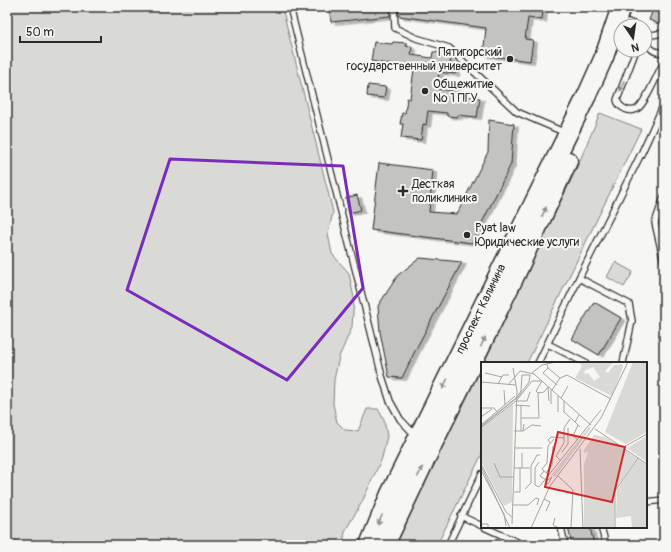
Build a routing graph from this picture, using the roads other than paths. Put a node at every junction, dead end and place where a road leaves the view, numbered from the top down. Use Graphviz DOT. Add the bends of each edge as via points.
graph roads {
  1 [pos="290,7"];
  2 [pos="394,7"];
  3 [pos="664,33"];
  4 [pos="653,35"];
  5 [pos="613,44"];
  6 [pos="653,50"];
  7 [pos="664,52"];
  8 [pos="614,58"];
  9 [pos="633,58"];
  10 [pos="664,62"];
  11 [pos="664,104"];
  12 [pos="656,122"];
  13 [pos="664,126"];
  14 [pos="568,134"];
  15 [pos="664,197"];
  16 [pos="664,262"];
  17 [pos="579,278"];
  18 [pos="548,344"];
  19 [pos="539,362"];
  20 [pos="583,362"];
  21 [pos="623,362"];
  22 [pos="418,438"];
  23 [pos="481,476"];
  24 [pos="398,498"];
  25 [pos="664,500"];
  26 [pos="647,502"];
  27 [pos="461,516"];
  28 [pos="481,525"];
  29 [pos="487,528"];
  30 [pos="561,528"];
  31 [pos="601,528"];
  32 [pos="369,545"];
  33 [pos="386,545"];
  34 [pos="448,545"];
  35 [pos="517,545"];
  36 [pos="565,545"];
  37 [pos="606,545"];
  1 -- 22 [label="lane" via="382,376 400,419"];
  2 -- 14 [label="lane" via="395,28 416,38 449,48 517,112"];
  3 -- 4 [label="lane"];
  5 -- 14 [label="main road, проспект Калинина" via="604,57"];
  6 -- 7 [label="lane" via="658,53"];
  24 -- 8 [label="main road, проспект Калинина, one-way" via="519,268"];
  9 -- 10 [label="lane, one-way" via="617,100 621,107 631,111 643,102"];
  11 -- 12 [label="lane"];
  12 -- 13 [label="lane"];
  12 -- 17 [label="lane"];
  14 -- 22 [label="main road, проспект Калинина, one-way"];
  15 -- 16 [label="lane" via="656,223"];
  17 -- 18 [label="lane"];
  17 -- 21 [label="lane" via="629,304 632,321"];
  18 -- 19 [label="lane"];
  18 -- 20 [label="lane"];
  22 -- 24 [label="main road, проспект Калинина"];
  23 -- 27 [label="lane"];
  24 -- 32 [label="main road, проспект Калинина, one-way"];
  24 -- 33 [label="main road, проспект Калинина"];
  25 -- 26 [label="lane"];
  27 -- 28 [label="lane"];
  27 -- 34 [label="lane"];
  29 -- 35 [label="lane" via="517,542"];
  30 -- 36 [label="lane"];
  31 -- 37 [label="lane"];
}
